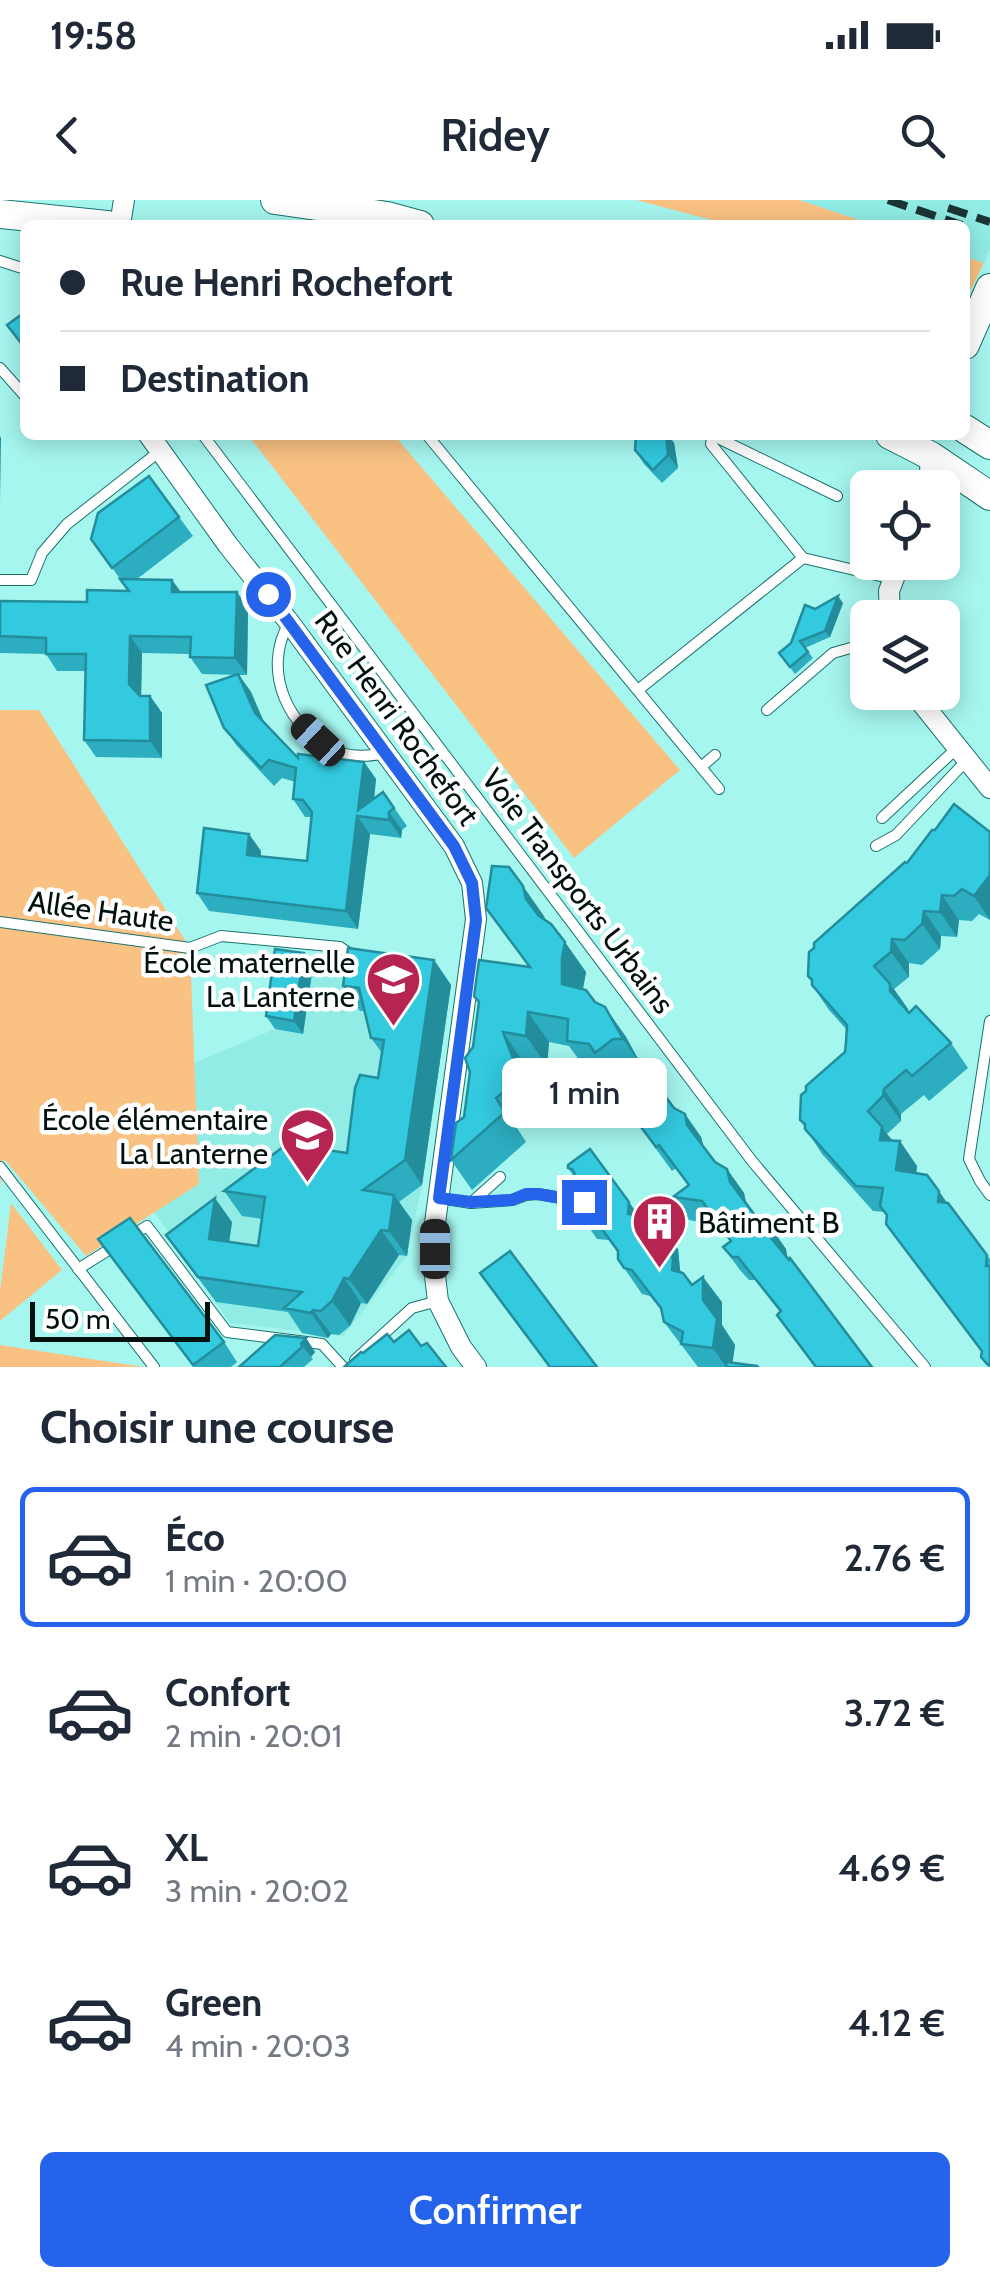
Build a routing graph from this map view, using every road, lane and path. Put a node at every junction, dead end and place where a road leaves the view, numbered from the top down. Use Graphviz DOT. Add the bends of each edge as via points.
graph roads {
  1 [pos="275,200"];
  2 [pos="0,214"];
  3 [pos="58,220"];
  4 [pos="401,220"];
  5 [pos="990,288"];
  6 [pos="970,334"];
  7 [pos="0,368"];
  8 [pos="20,390"];
  9 [pos="206,440"];
  10 [pos="431,440"];
  11 [pos="712,440"];
  12 [pos="722,440"];
  13 [pos="154,443"];
  14 [pos="933,445"];
  15 [pos="931,470"];
  16 [pos="836,496"];
  17 [pos="990,496"];
  18 [pos="802,558"];
  19 [pos="850,564"];
  20 [pos="0,580"];
  21 [pos="290,622"];
  22 [pos="850,649"];
  23 [pos="638,690"];
  24 [pos="767,710"];
  25 [pos="927,710"];
  26 [pos="386,753"];
  27 [pos="962,754"];
  28 [pos="715,755"];
  29 [pos="701,767"];
  30 [pos="990,788"];
  31 [pos="719,789"];
  32 [pos="882,818"];
  33 [pos="876,846"];
  34 [pos="0,922"];
  35 [pos="366,964"];
  36 [pos="990,1021"];
  37 [pos="0,1166"];
  38 [pos="500,1177"];
  39 [pos="990,1196"];
  40 [pos="439,1198"];
  41 [pos="471,1202"];
  42 [pos="584,1202"];
  43 [pos="78,1270"];
  44 [pos="438,1301"];
  45 [pos="154,1367"];
  46 [pos="345,1367"];
  47 [pos="476,1367"];
  48 [pos="925,1367"];
  1 -- 4 [label="main road"];
  2 -- 3 [label="main road"];
  5 -- 6 [label="main road"];
  7 -- 8 [label="lane"];
  9 -- 48 [label="lane, Voie Transports Urbains" via="752,1161"];
  10 -- 23 [label="lane"];
  11 -- 18 [label="lane"];
  12 -- 16 [label="lane"];
  13 -- 20 [label="lane" via="67,524 31,580"];
  13 -- 21 [label="street, Rue Henri Rochefort"];
  14 -- 15 [label="street"];
  14 -- 17 [label="main road"];
  18 -- 19 [label="lane"];
  18 -- 23 [label="lane"];
  21 -- 26 [label="street, Rue Henri Rochefort"];
  21 -- 26 [label="lane" via="279,640 277,674 292,716 340,753"];
  22 -- 24 [label="lane" via="833,653"];
  23 -- 29 [label="lane"];
  25 -- 27 [label="street"];
  26 -- 40 [label="street, Rue Henri Rochefort" via="454,846 472,883 476,920"];
  27 -- 30 [label="street"];
  27 -- 32 [label="lane"];
  27 -- 33 [label="lane" via="896,834"];
  28 -- 29 [label="lane"];
  29 -- 31 [label="lane"];
  34 -- 35 [label="lane, Allée Haute" via="190,948 221,936 340,947"];
  36 -- 39 [label="lane" via="970,1159"];
  37 -- 43 [label="lane"];
  38 -- 41 [label="lane"];
  40 -- 41 [label="lane"];
  40 -- 44 [label="street, Rue Henri Rochefort"];
  41 -- 42 [label="lane" via="538,1194"];
  43 -- 45 [label="lane"];
  43 -- 46 [label="lane" via="147,1226 227,1332 322,1344"];
  44 -- 46 [label="lane" via="412,1308"];
  44 -- 47 [label="street, Rue Henri Rochefort"];
}
